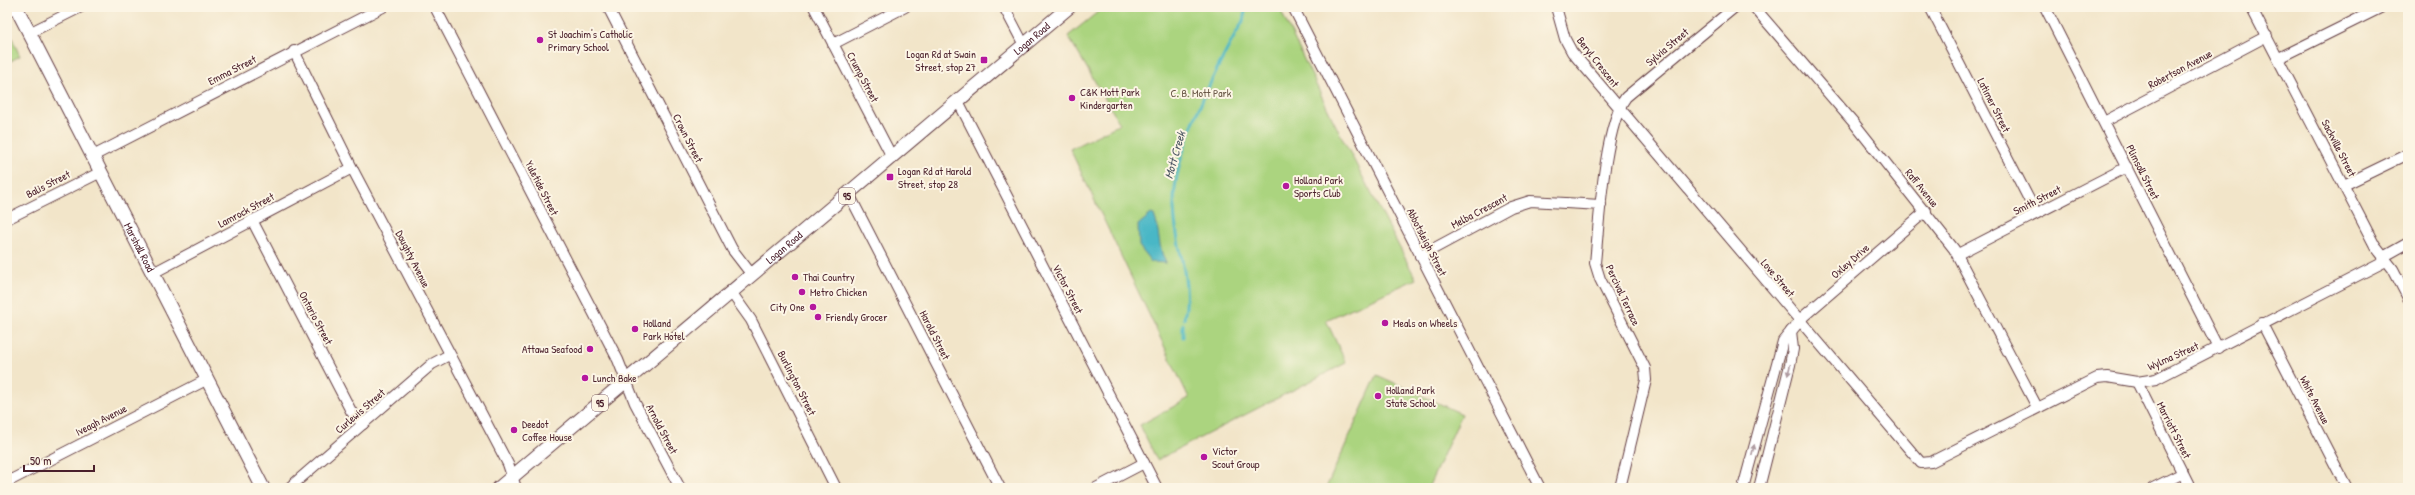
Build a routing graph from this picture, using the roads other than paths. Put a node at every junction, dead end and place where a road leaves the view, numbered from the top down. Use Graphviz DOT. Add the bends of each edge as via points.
graph roads {
  1 [pos="16,7"];
  2 [pos="81,7"];
  3 [pos="383,7"];
  4 [pos="435,7"];
  5 [pos="608,7"];
  6 [pos="814,7"];
  7 [pos="905,7"];
  8 [pos="1004,7"];
  9 [pos="1069,7"];
  10 [pos="1293,7"];
  11 [pos="1556,7"];
  12 [pos="1735,7"];
  13 [pos="1754,7"];
  14 [pos="1930,7"];
  15 [pos="2045,7"];
  16 [pos="2251,7"];
  17 [pos="2382,7"];
  18 [pos="29,33"];
  19 [pos="2267,36"];
  20 [pos="833,44"];
  21 [pos="1024,45"];
  22 [pos="294,51"];
  23 [pos="2279,58"];
  24 [pos="958,101"];
  25 [pos="1618,108"];
  26 [pos="2104,122"];
  27 [pos="2408,154"];
  28 [pos="93,156"];
  29 [pos="892,157"];
  30 [pos="2127,167"];
  31 [pos="352,168"];
  32 [pos="101,172"];
  33 [pos="2344,185"];
  34 [pos="849,194"];
  35 [pos="1601,205"];
  36 [pos="1926,211"];
  37 [pos="2036,213"];
  38 [pos="7,219"];
  39 [pos="252,220"];
  40 [pos="2408,243"];
  41 [pos="1958,254"];
  42 [pos="1420,256"];
  43 [pos="2384,259"];
  44 [pos="153,273"];
  45 [pos="752,275"];
  46 [pos="731,292"];
  47 [pos="2408,298"];
  48 [pos="1799,322"];
  49 [pos="2262,323"];
  50 [pos="1791,331"];
  51 [pos="2218,348"];
  52 [pos="449,355"];
  53 [pos="206,380"];
  54 [pos="626,380"];
  55 [pos="2138,382"];
  56 [pos="2037,407"];
  57 [pos="363,424"];
  58 [pos="1144,463"];
  59 [pos="1921,463"];
  60 [pos="2183,473"];
  61 [pos="7,482"];
  62 [pos="514,482"];
  63 [pos="263,488"];
  64 [pos="289,488"];
  65 [pos="499,488"];
  66 [pos="680,488"];
  67 [pos="836,488"];
  68 [pos="1000,488"];
  69 [pos="1096,488"];
  70 [pos="1157,488"];
  71 [pos="1540,488"];
  72 [pos="1620,488"];
  73 [pos="1743,488"];
  74 [pos="1759,488"];
  75 [pos="2153,488"];
  76 [pos="2190,488"];
  77 [pos="2347,488"];
  1 -- 18 [label="main road, Marshall Road"];
  2 -- 18 [label="street"];
  3 -- 22 [label="street, Emma Street"];
  4 -- 54 [label="street, Yuletide Street"];
  5 -- 45 [label="street, Crown Street" via="732,249"];
  6 -- 20 [label="street, Crump Street"];
  7 -- 20 [label="street"];
  8 -- 21 [label="street"];
  9 -- 21 [label="main road, Logan Road / 95"];
  10 -- 42 [label="street, Abbotsleigh Street"];
  11 -- 25 [label="street, Beryl Crescent" via="1565,39 1572,52"];
  12 -- 25 [label="street, Sylvia Street" via="1626,97"];
  13 -- 36 [label="street, Raff Avenue"];
  14 -- 37 [label="street, Latimer Street"];
  15 -- 26 [label="street, Plimsoll Street"];
  16 -- 19 [label="street, Sackville Street"];
  17 -- 23 [label="street"];
  18 -- 28 [label="main road, Marshall Road"];
  19 -- 23 [label="street, Sackville Street"];
  19 -- 26 [label="street, Robertson Avenue"];
  20 -- 29 [label="street, Crump Street"];
  21 -- 24 [label="main road, Logan Road / 95"];
  22 -- 28 [label="street, Emma Street"];
  22 -- 31 [label="street, Doughty Avenue"];
  23 -- 33 [label="street, Sackville Street"];
  24 -- 29 [label="main road, Logan Road / 95"];
  24 -- 58 [label="street, Victor Street"];
  25 -- 35 [label="street, Percival Terrace" via="1610,139"];
  25 -- 48 [label="street, Love Street"];
  26 -- 30 [label="street, Plimsoll Street"];
  27 -- 33 [label="street"];
  28 -- 32 [label="main road, Marshall Road"];
  29 -- 34 [label="main road, Logan Road / 95"];
  30 -- 37 [label="street, Smith Street"];
  30 -- 51 [label="street, Plimsoll Street"];
  31 -- 39 [label="street, Lamrock Street"];
  31 -- 52 [label="street, Doughty Avenue"];
  32 -- 38 [label="street, Balis Street"];
  32 -- 44 [label="main road, Marshall Road"];
  33 -- 43 [label="street, Sackville Street"];
  34 -- 45 [label="main road, Logan Road / 95"];
  34 -- 68 [label="street, Harold Street"];
  35 -- 42 [label="street, Melba Crescent" via="1530,201 1511,207"];
  35 -- 72 [label="street, Percival Terrace" via="1596,263 1600,279 1645,368 1646,380"];
  36 -- 41 [label="street, Raff Avenue"];
  36 -- 48 [label="street, Oxley Drive"];
  37 -- 41 [label="street, Smith Street"];
  39 -- 44 [label="street, Lamrock Street"];
  39 -- 57 [label="street, Ontario Street" via="351,411"];
  40 -- 43 [label="street, Wylma Street"];
  41 -- 56 [label="street, Raff Avenue"];
  42 -- 71 [label="street, Abbotsleigh Street"];
  43 -- 47 [label="street, Sackville Street" via="2393,269"];
  43 -- 49 [label="street, Wylma Street"];
  44 -- 53 [label="main road, Marshall Road"];
  45 -- 46 [label="main road, Logan Road / 95"];
  46 -- 54 [label="main road, Logan Road / 95"];
  46 -- 67 [label="street, Burlington Street" via="750,320"];
  48 -- 50 [label="street, Oxley Drive"];
  48 -- 59 [label="street, Love Street"];
  49 -- 51 [label="street, Wylma Street"];
  49 -- 77 [label="street, White Avenue"];
  73 -- 50 [label="street, Oxley Drive, one-way" via="1778,355 1783,341"];
  50 -- 74 [label="street, one-way" via="1793,349 1790,365"];
  51 -- 55 [label="street, Wylma Street" via="2156,379"];
  52 -- 57 [label="street, Curlewis Street" via="432,364"];
  52 -- 62 [label="street, Doughty Avenue"];
  53 -- 61 [label="street, Iveagh Avenue"];
  53 -- 63 [label="main road, Marshall Road"];
  54 -- 62 [label="main road, Logan Road / 95"];
  54 -- 66 [label="street, Arnold Street" via="634,403"];
  55 -- 56 [label="street, Wylma Street" via="2097,378"];
  55 -- 60 [label="street, Marriott Street"];
  56 -- 59 [label="street, Wylma Street" via="1931,462"];
  57 -- 64 [label="street, Curlewis Street"];
  58 -- 69 [label="street"];
  58 -- 70 [label="street, Victor Street"];
  60 -- 75 [label="street"];
  60 -- 76 [label="street, Marriott Street"];
  62 -- 65 [label="main road, Logan Road / 95"];
}
